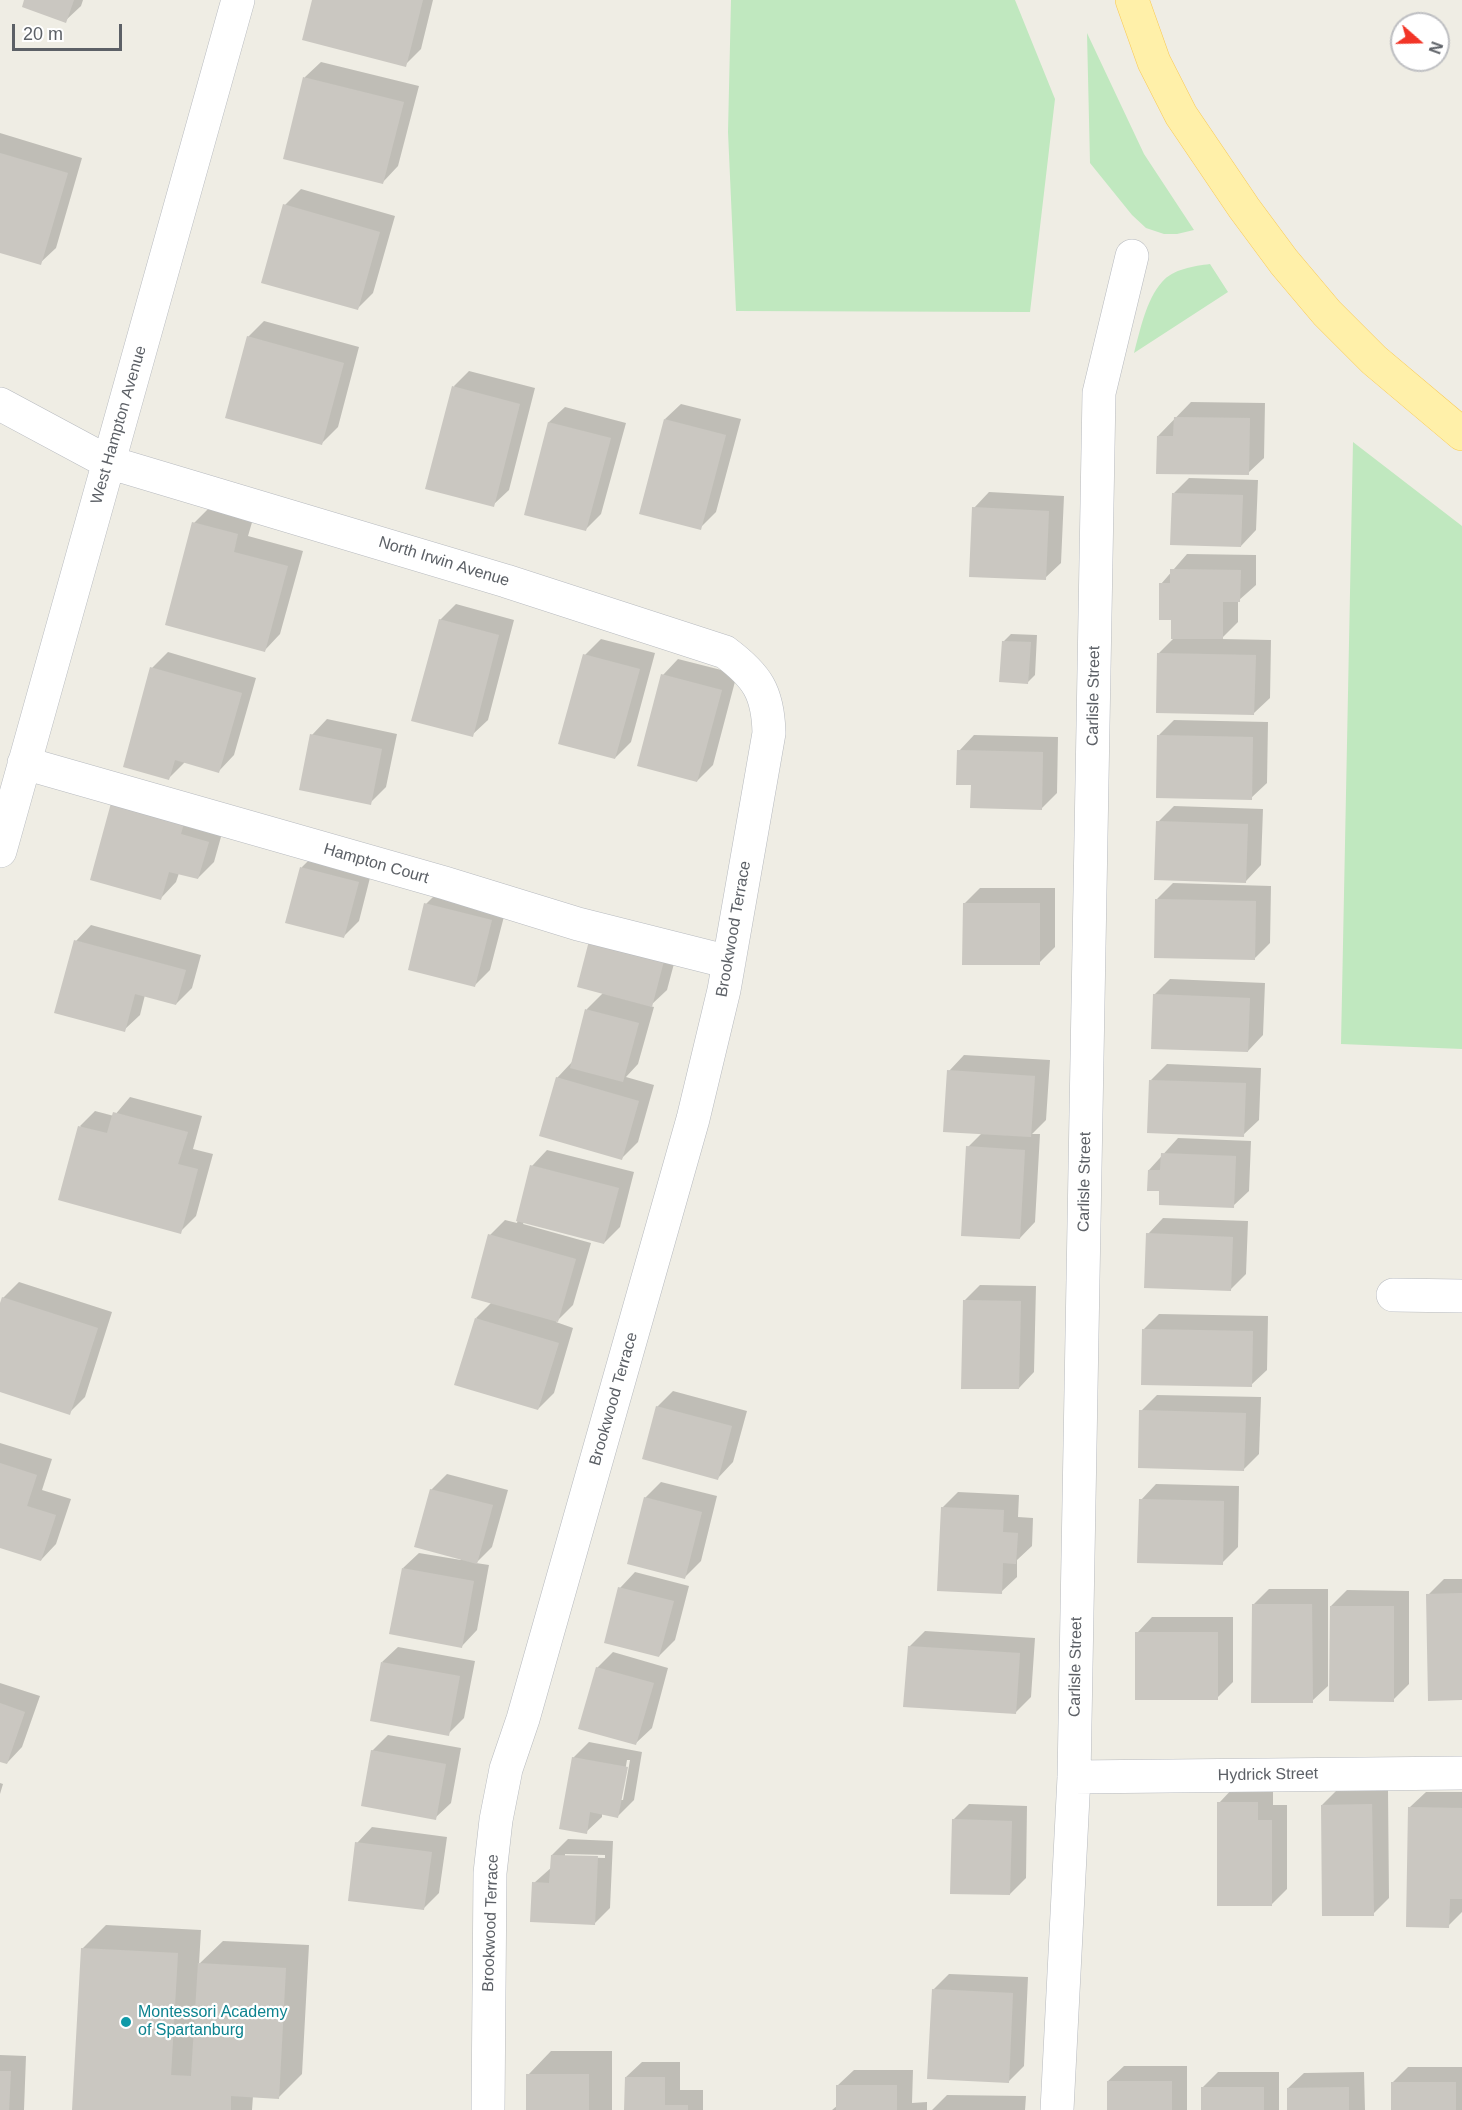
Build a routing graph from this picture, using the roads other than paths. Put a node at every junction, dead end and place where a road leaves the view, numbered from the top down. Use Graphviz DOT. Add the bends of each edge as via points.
graph roads {
  1 [pos="238,0"];
  2 [pos="1132,0"];
  3 [pos="1132,256"];
  4 [pos="0,404"];
  5 [pos="1462,434"];
  6 [pos="108,462"];
  7 [pos="762,691"];
  8 [pos="24,763"];
  9 [pos="0,851"];
  10 [pos="729,962"];
  11 [pos="1393,1295"];
  12 [pos="1462,1296"];
  13 [pos="1462,1773"];
  14 [pos="1074,1777"];
  15 [pos="488,2110"];
  16 [pos="1057,2110"];
  1 -- 6 [label="street, West Hampton Avenue"];
  2 -- 5 [label="main road" via="1154,62 1181,115 1284,262 1374,360"];
  3 -- 14 [label="street, Carlisle Street" via="1100,393"];
  4 -- 6 [label="street, North Irwin Avenue"];
  6 -- 7 [label="street, North Irwin Avenue" via="506,580 725,652 747,668"];
  6 -- 8 [label="street, West Hampton Avenue"];
  7 -- 10 [label="street, Brookwood Terrace" via="769,733"];
  8 -- 9 [label="street, West Hampton Avenue"];
  8 -- 10 [label="street, Hampton Court" via="578,924"];
  10 -- 15 [label="street, Brookwood Terrace" via="693,1119 506,1769 490,1873"];
  11 -- 12 [label="street"];
  13 -- 14 [label="street, Hydrick Street"];
  14 -- 16 [label="street, Carlisle Street"];
}
